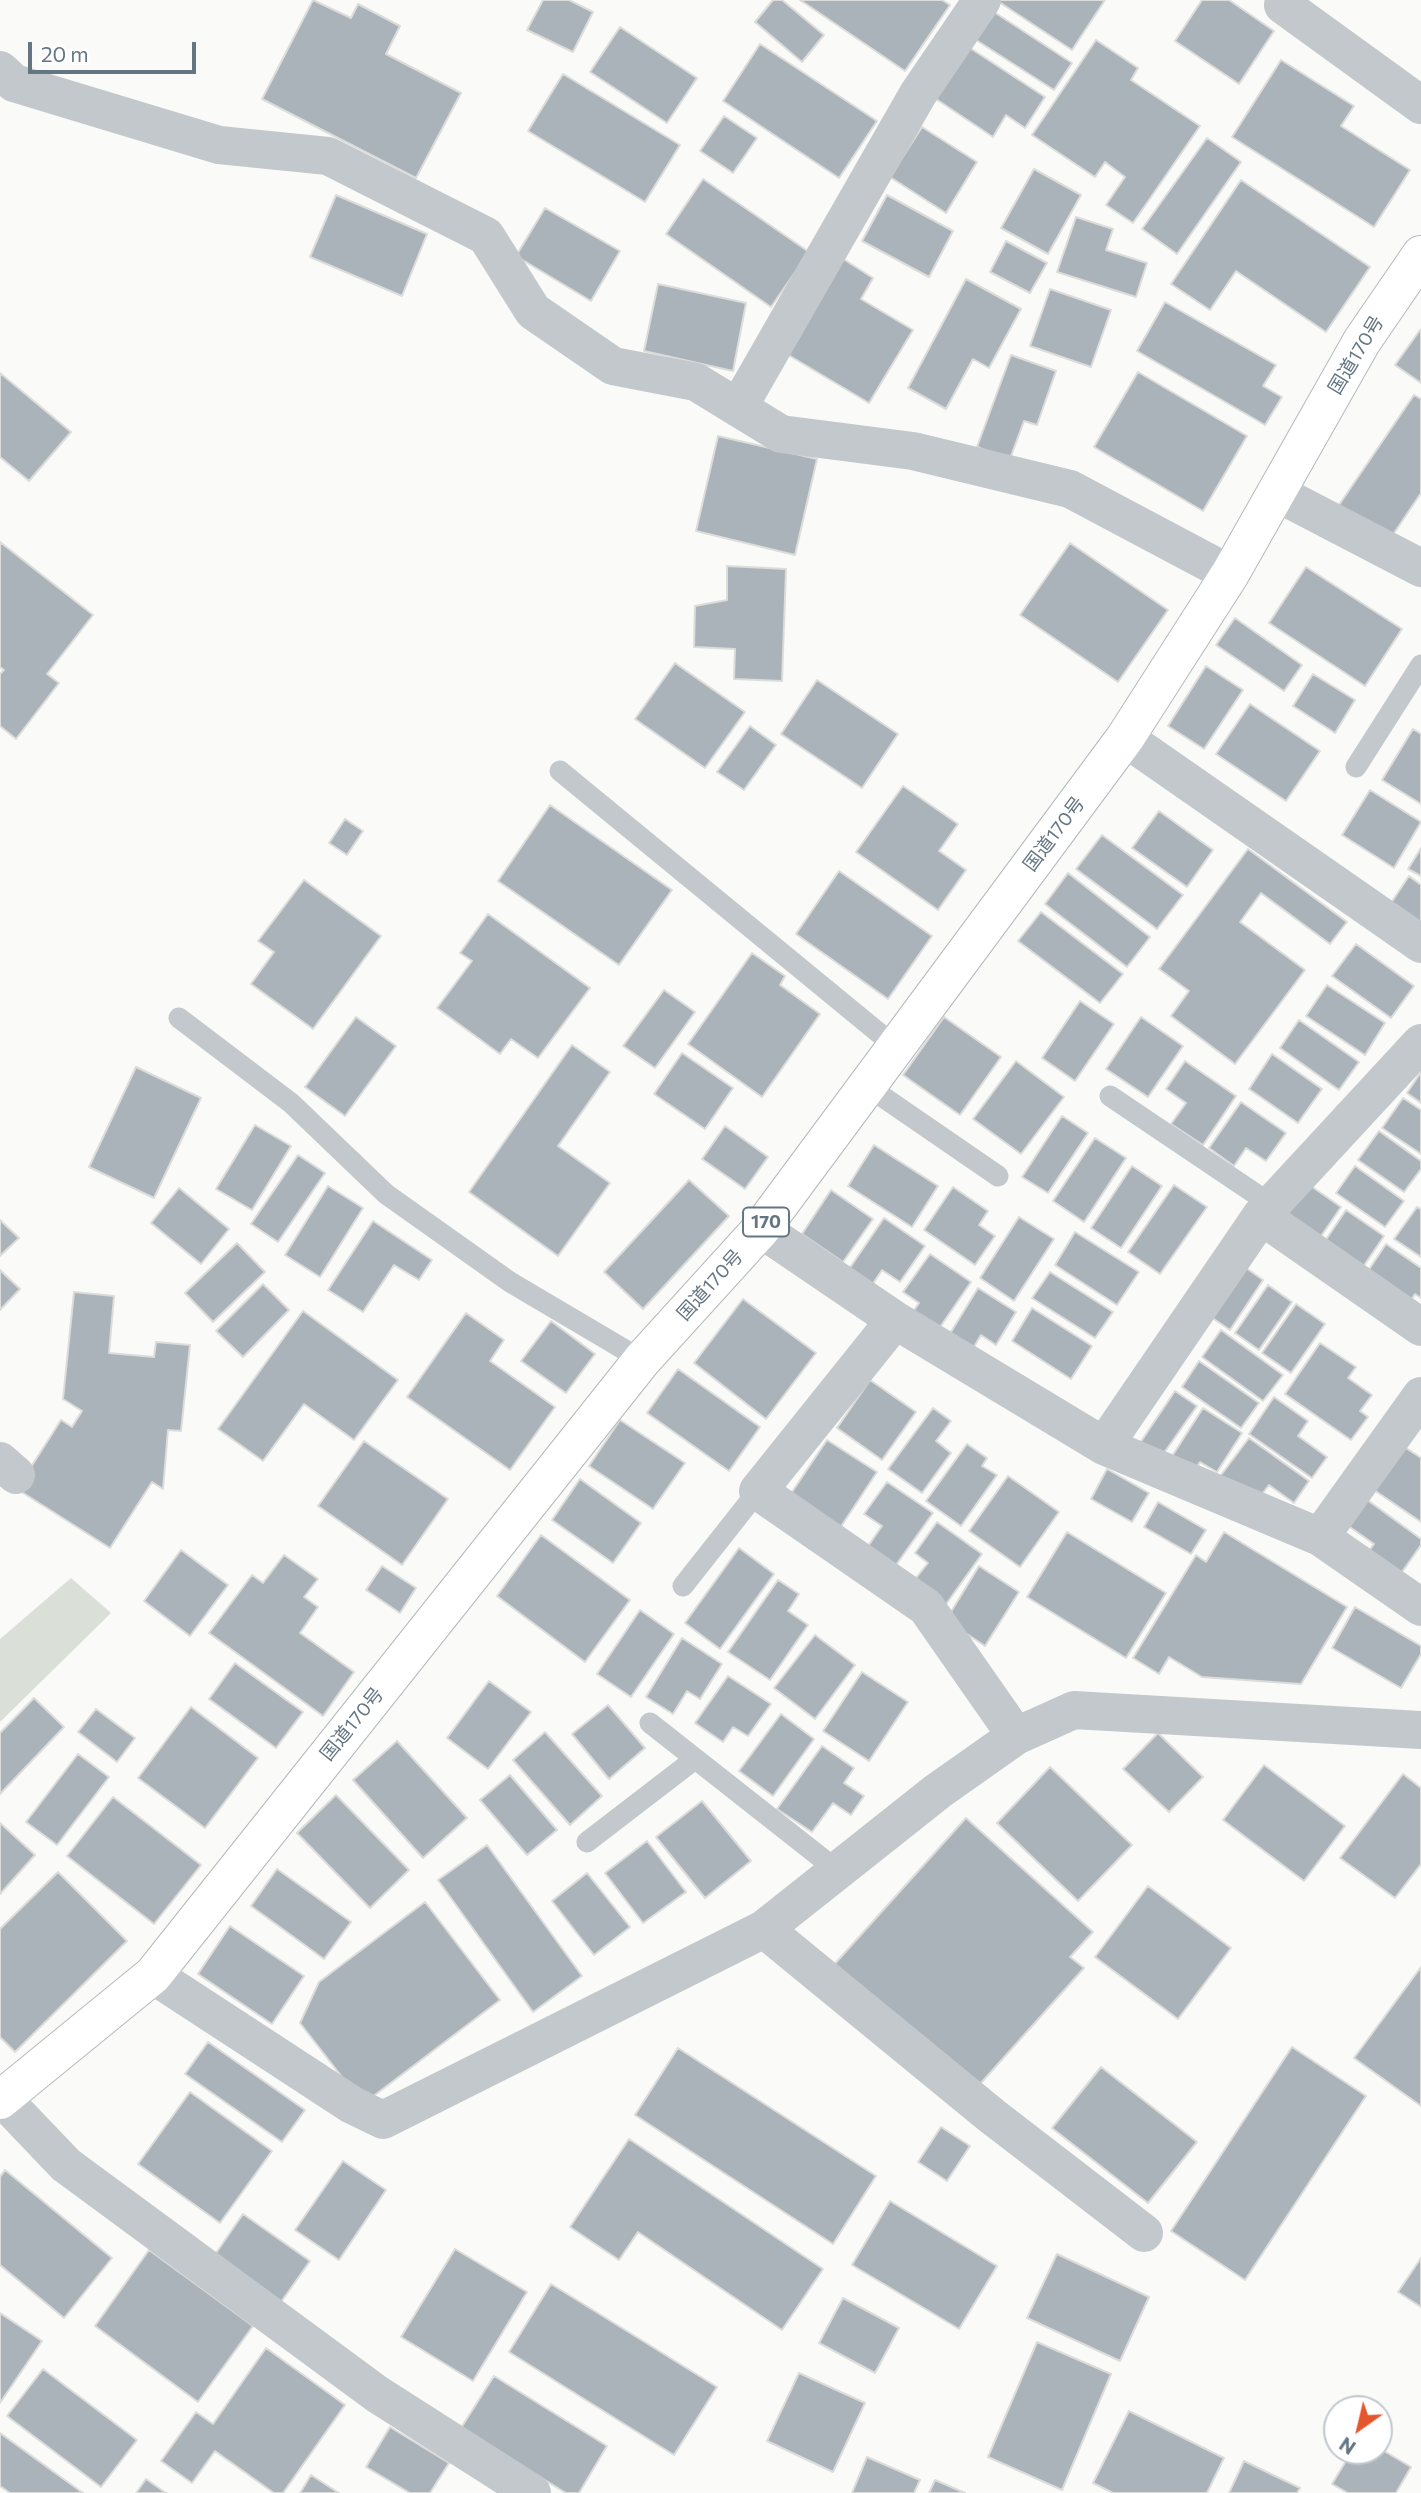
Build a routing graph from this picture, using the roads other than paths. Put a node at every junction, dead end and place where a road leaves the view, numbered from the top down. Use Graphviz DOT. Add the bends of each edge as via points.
graph roads {
  1 [pos="982,0"];
  2 [pos="1285,0"];
  3 [pos="0,70"];
  4 [pos="1421,105"];
  5 [pos="1421,255"];
  6 [pos="738,408"];
  7 [pos="1277,493"];
  8 [pos="1421,569"];
  9 [pos="1230,574"];
  10 [pos="1421,665"];
  11 [pos="1125,738"];
  12 [pos="1356,767"];
  13 [pos="561,771"];
  14 [pos="1421,944"];
  15 [pos="179,1018"];
  16 [pos="1421,1042"];
  17 [pos="896,1047"];
  18 [pos="867,1086"];
  19 [pos="1110,1096"];
  20 [pos="998,1176"];
  21 [pos="1267,1210"];
  22 [pos="761,1229"];
  23 [pos="895,1320"];
  24 [pos="1421,1327"];
  25 [pos="642,1360"];
  26 [pos="1421,1395"];
  27 [pos="1104,1446"];
  28 [pos="758,1491"];
  29 [pos="1320,1538"];
  30 [pos="683,1586"];
  31 [pos="1421,1606"];
  32 [pos="650,1723"];
  33 [pos="1421,1730"];
  34 [pos="1016,1736"];
  35 [pos="695,1759"];
  36 [pos="587,1842"];
  37 [pos="838,1871"];
  38 [pos="764,1929"];
  39 [pos="153,1975"];
  40 [pos="1,2098"];
  41 [pos="1144,2233"];
  42 [pos="532,2493"];
  1 -- 6 [label="street" via="918,94"];
  2 -- 4 [label="street" via="1283,5"];
  3 -- 6 [label="street" via="14,83 219,145 328,156 486,236 533,311 613,366 696,382"];
  5 -- 7 [label="highway, 国道170号 / 170" via="1362,341"];
  6 -- 9 [label="street" via="781,435 913,451 1070,489"];
  7 -- 8 [label="street"];
  7 -- 9 [label="highway, 国道170号 / 170"];
  9 -- 11 [label="highway, 国道170号 / 170"];
  10 -- 12 [label="lane"];
  11 -- 14 [label="street"];
  11 -- 17 [label="highway, 国道170号 / 170"];
  13 -- 17 [label="lane"];
  15 -- 25 [label="lane" via="291,1103 386,1194 510,1282"];
  16 -- 21 [label="street"];
  17 -- 18 [label="highway, 国道170号 / 170"];
  18 -- 20 [label="lane"];
  18 -- 22 [label="highway, 国道170号 / 170"];
  19 -- 21 [label="lane"];
  21 -- 24 [label="street"];
  21 -- 27 [label="street"];
  22 -- 23 [label="street"];
  22 -- 25 [label="highway, 国道170号 / 170"];
  23 -- 27 [label="street"];
  23 -- 28 [label="street"];
  25 -- 39 [label="highway, 国道170号 / 170"];
  26 -- 29 [label="street"];
  27 -- 29 [label="street"];
  28 -- 30 [label="lane"];
  28 -- 34 [label="street" via="926,1607"];
  29 -- 31 [label="street"];
  32 -- 35 [label="lane"];
  33 -- 34 [label="street" via="1074,1710"];
  34 -- 37 [label="street"];
  35 -- 36 [label="lane"];
  35 -- 37 [label="lane"];
  37 -- 38 [label="street"];
  38 -- 39 [label="street" via="383,2120 352,2105"];
  38 -- 41 [label="street" via="992,2116"];
  39 -- 40 [label="highway, 国道170号 / 170"];
  40 -- 42 [label="street" via="66,2165 377,2394"];
}
